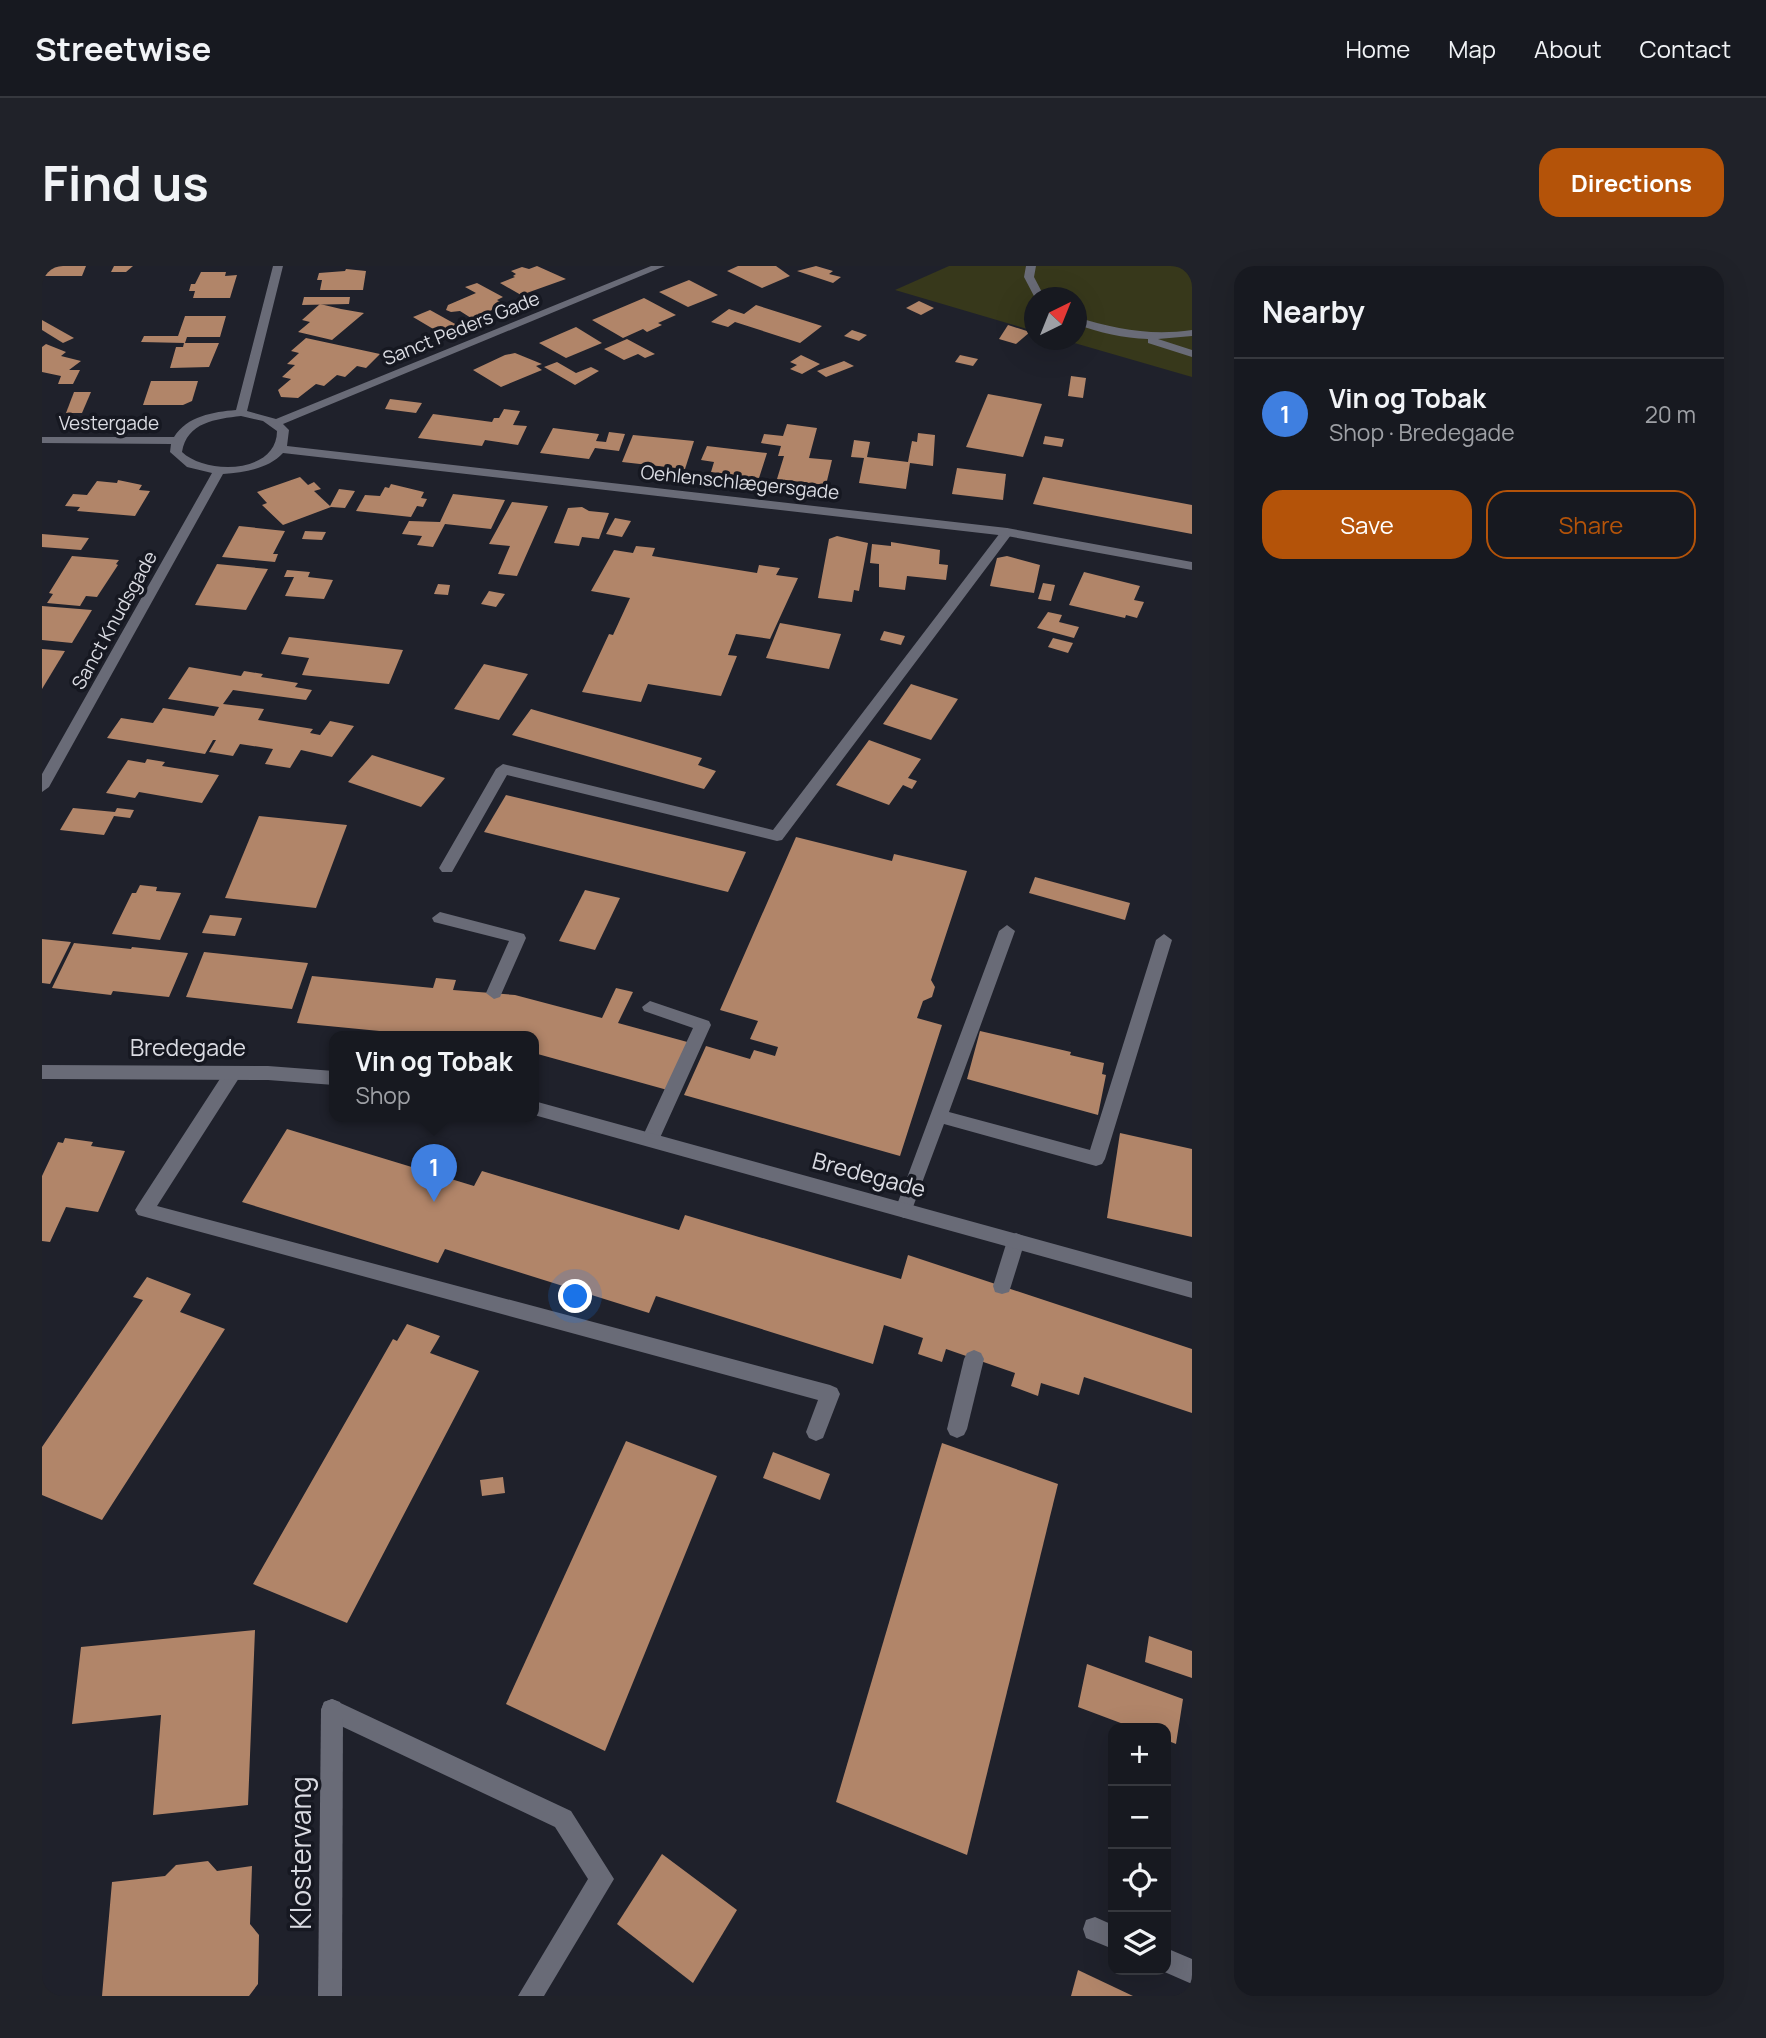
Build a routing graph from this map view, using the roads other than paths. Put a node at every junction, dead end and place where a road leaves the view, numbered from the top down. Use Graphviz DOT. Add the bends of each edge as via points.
graph roads {
  1 [pos="278,266"];
  2 [pos="660,266"];
  3 [pos="1031,266"];
  4 [pos="1034,287"];
  5 [pos="1087,324"];
  6 [pos="1192,333"];
  7 [pos="1134,336"];
  8 [pos="1192,354"];
  9 [pos="241,413"];
  10 [pos="276,422"];
  11 [pos="42,440"];
  12 [pos="176,441"];
  13 [pos="281,449"];
  14 [pos="219,471"];
  15 [pos="1007,532"];
  16 [pos="1192,566"];
  17 [pos="42,787"];
  18 [pos="447,868"];
  19 [pos="440,918"];
  20 [pos="1007,931"];
  21 [pos="1164,940"];
  22 [pos="494,993"];
  23 [pos="650,1007"];
  24 [pos="42,1072"];
  25 [pos="233,1073"];
  26 [pos="329,1078"];
  27 [pos="539,1109"];
  28 [pos="939,1116"];
  29 [pos="650,1140"];
  30 [pos="904,1210"];
  31 [pos="1016,1241"];
  32 [pos="1002,1286"];
  33 [pos="1192,1290"];
  34 [pos="974,1359"];
  35 [pos="957,1429"];
  36 [pos="816,1432"];
  37 [pos="1171,1963"];
  38 [pos="1192,1972"];
  39 [pos="330,1996"];
  40 [pos="530,1996"];
  1 -- 9 [label="street"];
  2 -- 10 [label="street, Sanct Peders Gade"];
  3 -- 4 [label="street" via="1029,277"];
  5 -- 7 [label="street"];
  6 -- 7 [label="street"];
  7 -- 8 [label="street"];
  9 -- 10 [label="street"];
  9 -- 12 [label="street" via="199,421"];
  10 -- 13 [label="street" via="285,439"];
  11 -- 12 [label="street, Vestergade"];
  12 -- 14 [label="street" via="176,452 184,461"];
  13 -- 14 [label="street" via="256,465"];
  13 -- 15 [label="street, Oehlenschlægersgade"];
  14 -- 17 [label="street, Sanct Knudsgade"];
  15 -- 16 [label="street, Oehlenschlægersgade"];
  15 -- 18 [label="street" via="777,836 503,769"];
  19 -- 22 [label="street" via="518,938"];
  20 -- 28 [label="street"];
  21 -- 28 [label="street" via="1096,1159"];
  23 -- 29 [label="street" via="703,1025"];
  24 -- 25 [label="street, Bredegade"];
  25 -- 26 [label="street, Bredegade"];
  25 -- 36 [label="street" via="145,1210 830,1394"];
  27 -- 29 [label="street, Bredegade"];
  28 -- 30 [label="street"];
  29 -- 30 [label="street, Bredegade"];
  30 -- 31 [label="street, Bredegade"];
  31 -- 32 [label="street"];
  31 -- 33 [label="street, Bredegade"];
  34 -- 35 [label="street"];
  37 -- 38 [label="street"];
  39 -- 40 [label="street, Klostervang" via="332,1710 564,1819 602,1879"];
}
